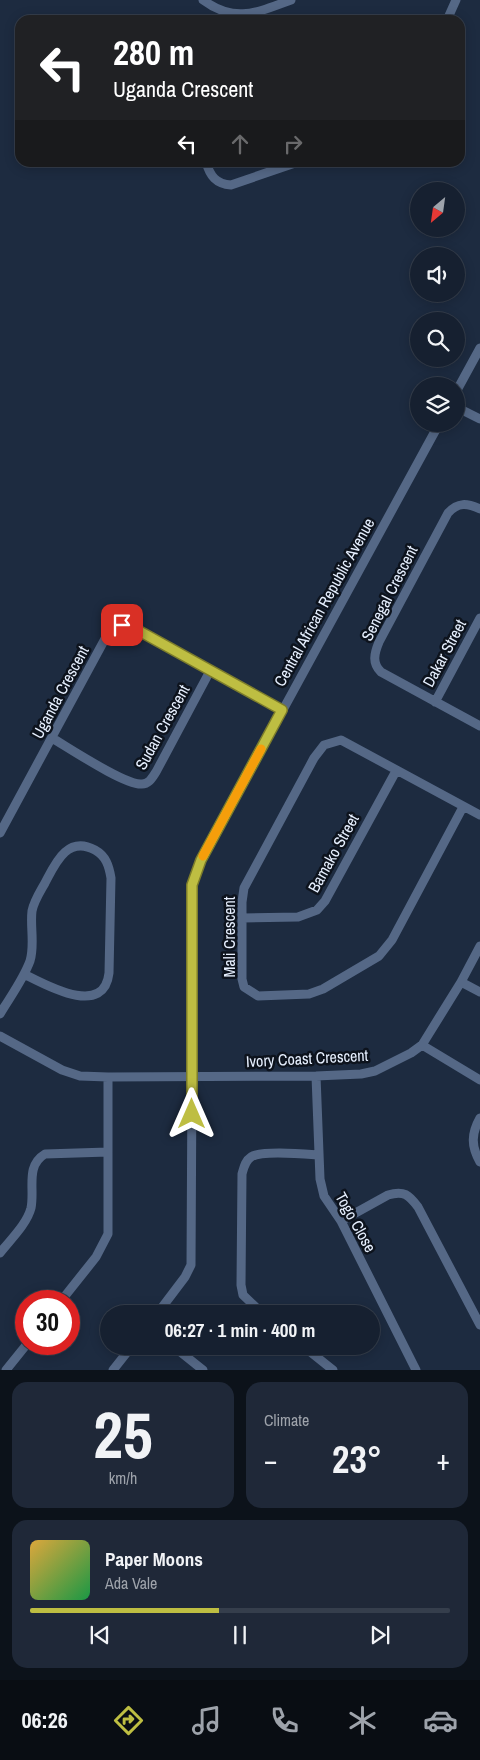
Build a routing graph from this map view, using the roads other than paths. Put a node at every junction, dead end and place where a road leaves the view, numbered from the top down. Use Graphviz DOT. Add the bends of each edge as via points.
graph roads {
  1 [pos="203,0"];
  2 [pos="292,0"];
  3 [pos="456,0"];
  4 [pos="449,15"];
  5 [pos="208,167"];
  6 [pos="283,167"];
  7 [pos="480,348"];
  8 [pos="464,377"];
  9 [pos="465,412"];
  10 [pos="480,419"];
  11 [pos="435,432"];
  12 [pos="480,509"];
  13 [pos="480,618"];
  14 [pos="210,671"];
  15 [pos="435,702"];
  16 [pos="282,710"];
  17 [pos="480,726"];
  18 [pos="52,738"];
  19 [pos="396,771"];
  20 [pos="463,807"];
  21 [pos="480,815"];
  22 [pos="0,833"];
  23 [pos="243,918"];
  24 [pos="480,946"];
  25 [pos="24,974"];
  26 [pos="461,982"];
  27 [pos="480,992"];
  28 [pos="0,1014"];
  29 [pos="0,1036"];
  30 [pos="422,1045"];
  31 [pos="316,1076"];
  32 [pos="108,1077"];
  33 [pos="192,1077"];
  34 [pos="480,1080"];
  35 [pos="480,1118"];
  36 [pos="108,1152"];
  37 [pos="318,1155"];
  38 [pos="480,1162"];
  39 [pos="341,1221"];
  40 [pos="0,1253"];
  41 [pos="70,1290"];
  42 [pos="164,1305"];
  43 [pos="254,1305"];
  44 [pos="480,1325"];
  45 [pos="18,1355"];
  46 [pos="125,1355"];
  47 [pos="184,1355"];
  48 [pos="314,1355"];
  49 [pos="6,1370"];
  50 [pos="113,1370"];
  51 [pos="203,1370"];
  52 [pos="333,1370"];
  53 [pos="416,1370"];
  1 -- 2 [label="street" via="227,13 242,15"];
  3 -- 4 [label="street"];
  5 -- 6 [label="street" via="212,176 226,184"];
  7 -- 8 [label="street"];
  9 -- 10 [label="street"];
  11 -- 16 [label="street, Central African Republic Avenue"];
  12 -- 15 [label="street, Senegal Crescent" via="464,504 448,513 375,652 375,663 381,672"];
  13 -- 15 [label="street, Dakar Street"];
  14 -- 16 [label="street, Uganda Crescent"];
  14 -- 18 [label="street, Uganda Crescent" via="132,627 118,626 106,637"];
  14 -- 18 [label="street, Sudan Crescent" via="152,779 144,784 124,780"];
  15 -- 17 [label="street, Senegal Crescent"];
  16 -- 33 [label="street, Central African Republic Avenue" via="201,860 192,885"];
  18 -- 22 [label="street, Uganda Crescent"];
  19 -- 20 [label="street, Mali Crescent"];
  19 -- 23 [label="street, Bamako Street" via="325,901 317,910 298,917"];
  19 -- 23 [label="street, Mali Crescent" via="341,740 324,745 250,874 244,888"];
  20 -- 21 [label="street, Mali Crescent"];
  20 -- 23 [label="street, Mali Crescent" via="386,948 379,956 323,989 309,994 258,996 244,987"];
  24 -- 26 [label="street, Ivory Coast Crescent"];
  25 -- 25 [label="street" via="32,949 34,905 55,863 70,849 84,846 97,851 103,855 111,878 107,985 95,994 73,995 54,990"];
  25 -- 28 [label="street"];
  26 -- 27 [label="street"];
  26 -- 30 [label="street, Ivory Coast Crescent"];
  29 -- 32 [label="street" via="68,1072"];
  30 -- 31 [label="street, Ivory Coast Crescent" via="375,1071"];
  30 -- 34 [label="street"];
  31 -- 33 [label="street, Ivory Coast Crescent"];
  31 -- 37 [label="street, Togo Close"];
  32 -- 33 [label="street"];
  32 -- 36 [label="street"];
  33 -- 42 [label="street, Central African Republic Avenue" via="191,1265"];
  35 -- 38 [label="street" via="472,1142"];
  36 -- 40 [label="street" via="45,1154 39,1157 32,1169 30,1210"];
  36 -- 41 [label="street" via="108,1234 96,1257"];
  37 -- 39 [label="street, Togo Close" via="324,1196"];
  37 -- 43 [label="street" via="261,1153 252,1156 245,1164 242,1174 242,1285 243,1295"];
  39 -- 44 [label="street" via="388,1194 397,1192 410,1197"];
  39 -- 53 [label="street, Togo Close"];
  45 -- 49 [label="street"];
  46 -- 50 [label="street"];
  47 -- 51 [label="street"];
  48 -- 52 [label="street"];
}
